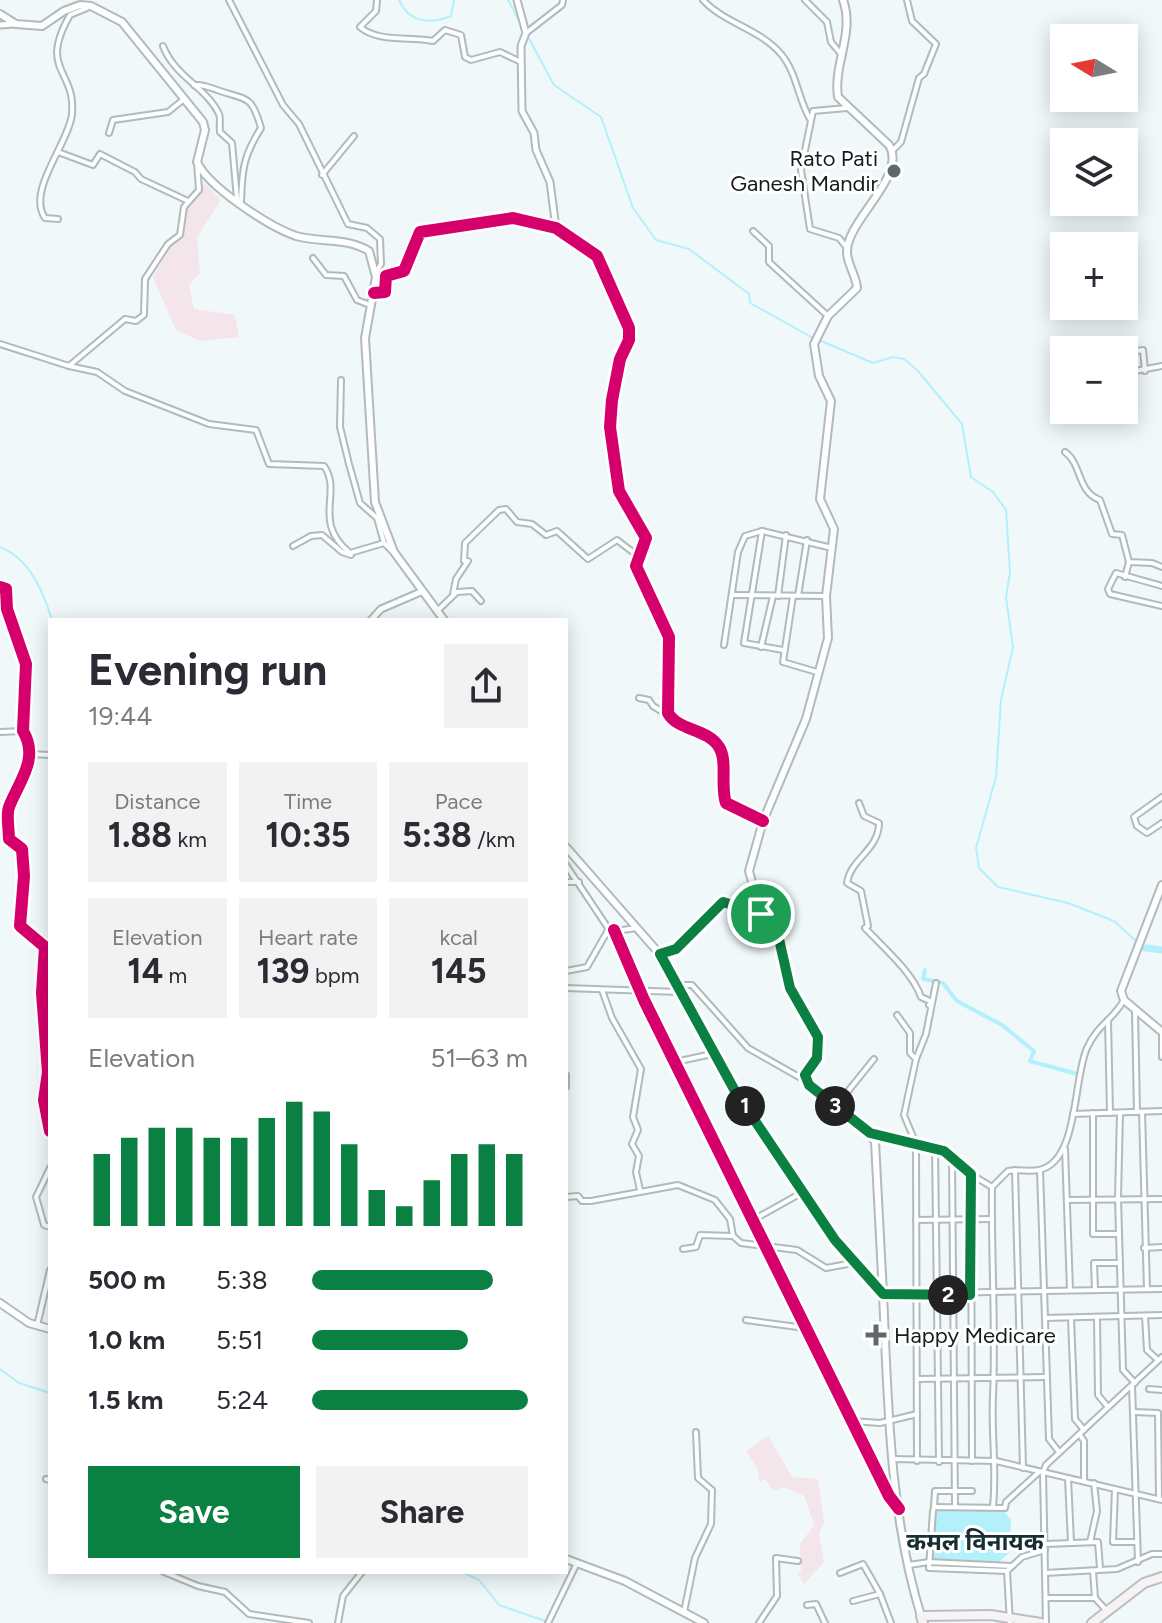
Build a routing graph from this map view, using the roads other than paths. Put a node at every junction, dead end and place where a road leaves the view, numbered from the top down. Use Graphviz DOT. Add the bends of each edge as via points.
graph roads {
  1 [pos="229,0"];
  2 [pos="377,0"];
  3 [pos="517,0"];
  4 [pos="563,0"];
  5 [pos="703,0"];
  6 [pos="805,0"];
  7 [pos="843,0"];
  8 [pos="907,0"];
  9 [pos="91,6"];
  10 [pos="0,14"];
  11 [pos="16,24"];
  12 [pos="0,25"];
  13 [pos="526,33"];
  14 [pos="163,46"];
  15 [pos="843,56"];
  16 [pos="521,62"];
  17 [pos="194,85"];
  18 [pos="184,99"];
  19 [pos="847,108"];
  20 [pos="810,119"];
  21 [pos="109,133"];
  22 [pos="354,136"];
  23 [pos="892,151"];
  24 [pos="58,152"];
  25 [pos="197,162"];
  26 [pos="322,175"];
  27 [pos="239,201"];
  28 [pos="189,202"];
  29 [pos="58,219"];
  30 [pos="556,228"];
  31 [pos="753,231"];
  32 [pos="847,248"];
  33 [pos="313,258"];
  34 [pos="376,272"];
  35 [pos="374,293"];
  36 [pos="370,305"];
  37 [pos="828,316"];
  38 [pos="0,344"];
  39 [pos="1138,351"];
  40 [pos="69,366"];
  41 [pos="1162,366"];
  42 [pos="1145,371"];
  43 [pos="1138,372"];
  44 [pos="341,380"];
  45 [pos="1065,452"];
  46 [pos="762,531"];
  47 [pos="786,535"];
  48 [pos="807,540"];
  49 [pos="384,543"];
  50 [pos="293,546"];
  51 [pos="832,548"];
  52 [pos="394,552"];
  53 [pos="353,553"];
  54 [pos="638,556"];
  55 [pos="1129,562"];
  56 [pos="1162,567"];
  57 [pos="1125,577"];
  58 [pos="1162,586"];
  59 [pos="0,587"];
  60 [pos="423,591"];
  61 [pos="453,594"];
  62 [pos="733,595"];
  63 [pos="754,596"];
  64 [pos="775,596"];
  65 [pos="795,596"];
  66 [pos="826,596"];
  67 [pos="481,601"];
  68 [pos="1162,606"];
  69 [pos="437,611"];
  70 [pos="373,618"];
  71 [pos="442,618"];
  72 [pos="724,645"];
  73 [pos="761,647"];
  74 [pos="783,650"];
  75 [pos="820,672"];
  76 [pos="639,698"];
  77 [pos="669,716"];
  78 [pos="23,731"];
  79 [pos="0,732"];
  80 [pos="29,754"];
  81 [pos="48,755"];
  82 [pos="1162,797"];
  83 [pos="859,803"];
  84 [pos="8,808"];
  85 [pos="0,811"];
  86 [pos="763,821"];
  87 [pos="1162,823"];
  88 [pos="568,849"];
  89 [pos="568,868"];
  90 [pos="568,882"];
  91 [pos="579,882"];
  92 [pos="1162,885"];
  93 [pos="761,914"];
  94 [pos="637,928"];
  95 [pos="612,930"];
  96 [pos="660,954"];
  97 [pos="47,960"];
  98 [pos="568,971"];
  99 [pos="936,983"];
  100 [pos="568,988"];
  101 [pos="678,988"];
  102 [pos="602,990"];
  103 [pos="643,992"];
  104 [pos="1124,1000"];
  105 [pos="931,1004"];
  106 [pos="1135,1009"];
  107 [pos="897,1015"];
  108 [pos="1108,1020"];
  109 [pos="1162,1032"];
  110 [pos="712,1054"];
  111 [pos="1162,1057"];
  112 [pos="874,1059"];
  113 [pos="916,1059"];
  114 [pos="48,1061"];
  115 [pos="675,1062"];
  116 [pos="48,1078"];
  117 [pos="806,1081"];
  118 [pos="836,1106"];
  119 [pos="1162,1111"];
  120 [pos="1140,1112"];
  121 [pos="1093,1113"];
  122 [pos="1110,1113"];
  123 [pos="1120,1113"];
  124 [pos="1073,1114"];
  125 [pos="48,1121"];
  126 [pos="870,1133"];
  127 [pos="916,1144"];
  128 [pos="1065,1147"];
  129 [pos="935,1148"];
  130 [pos="952,1157"];
  131 [pos="1015,1170"];
  132 [pos="1040,1170"];
  133 [pos="48,1172"];
  134 [pos="971,1174"];
  135 [pos="992,1187"];
  136 [pos="640,1190"];
  137 [pos="803,1192"];
  138 [pos="568,1197"];
  139 [pos="1118,1198"];
  140 [pos="1144,1198"];
  141 [pos="1094,1199"];
  142 [pos="1162,1199"];
  143 [pos="1068,1200"];
  144 [pos="935,1219"];
  145 [pos="991,1219"];
  146 [pos="753,1220"];
  147 [pos="916,1220"];
  148 [pos="952,1220"];
  149 [pos="971,1220"];
  150 [pos="48,1226"];
  151 [pos="1119,1234"];
  152 [pos="733,1236"];
  153 [pos="764,1245"];
  154 [pos="1162,1247"];
  155 [pos="1144,1248"];
  156 [pos="683,1249"];
  157 [pos="853,1263"];
  158 [pos="1119,1263"];
  159 [pos="48,1278"];
  160 [pos="1147,1289"];
  161 [pos="1162,1289"];
  162 [pos="1070,1290"];
  163 [pos="1095,1290"];
  164 [pos="1120,1290"];
  165 [pos="1018,1291"];
  166 [pos="1045,1291"];
  167 [pos="883,1294"];
  168 [pos="991,1294"];
  169 [pos="917,1295"];
  170 [pos="937,1295"];
  171 [pos="953,1295"];
  172 [pos="970,1295"];
  173 [pos="0,1303"];
  174 [pos="1162,1315"];
  175 [pos="1121,1316"];
  176 [pos="1145,1316"];
  177 [pos="1097,1317"];
  178 [pos="1045,1318"];
  179 [pos="1071,1318"];
  180 [pos="746,1320"];
  181 [pos="36,1327"];
  182 [pos="805,1328"];
  183 [pos="48,1329"];
  184 [pos="1160,1358"];
  185 [pos="1047,1377"];
  186 [pos="996,1378"];
  187 [pos="1020,1378"];
  188 [pos="917,1379"];
  189 [pos="937,1379"];
  190 [pos="953,1379"];
  191 [pos="971,1379"];
  192 [pos="1134,1385"];
  193 [pos="1149,1389"];
  194 [pos="1162,1390"];
  195 [pos="1109,1408"];
  196 [pos="1134,1412"];
  197 [pos="1160,1413"];
  198 [pos="917,1414"];
  199 [pos="852,1421"];
  200 [pos="887,1422"];
  201 [pos="1084,1430"];
  202 [pos="696,1432"];
  203 [pos="1080,1435"];
  204 [pos="1059,1452"];
  205 [pos="1160,1456"];
  206 [pos="892,1459"];
  207 [pos="917,1461"];
  208 [pos="956,1461"];
  209 [pos="972,1461"];
  210 [pos="996,1461"];
  211 [pos="939,1462"];
  212 [pos="1023,1468"];
  213 [pos="1041,1472"];
  214 [pos="1068,1478"];
  215 [pos="1084,1481"];
  216 [pos="1094,1483"];
  217 [pos="1115,1488"];
  218 [pos="955,1491"];
  219 [pos="972,1491"];
  220 [pos="1134,1491"];
  221 [pos="1161,1500"];
  222 [pos="955,1506"];
  223 [pos="993,1506"];
  224 [pos="934,1507"];
  225 [pos="899,1509"];
  226 [pos="1071,1542"];
  227 [pos="1090,1542"];
  228 [pos="1137,1542"];
  229 [pos="1045,1547"];
  230 [pos="1162,1554"];
  231 [pos="568,1560"];
  232 [pos="798,1561"];
  233 [pos="929,1562"];
  234 [pos="1138,1562"];
  235 [pos="577,1563"];
  236 [pos="909,1565"];
  237 [pos="1012,1566"];
  238 [pos="1100,1568"];
  239 [pos="1007,1571"];
  240 [pos="1093,1571"];
  241 [pos="840,1573"];
  242 [pos="1045,1573"];
  243 [pos="169,1574"];
  244 [pos="360,1574"];
  245 [pos="1162,1577"];
  246 [pos="880,1594"];
  247 [pos="1046,1598"];
  248 [pos="1095,1598"];
  249 [pos="853,1601"];
  250 [pos="807,1605"];
  251 [pos="1107,1611"];
  252 [pos="684,1612"];
  253 [pos="922,1619"];
  254 [pos="983,1619"];
  255 [pos="1009,1620"];
  256 [pos="309,1623"];
  257 [pos="338,1623"];
  258 [pos="548,1623"];
  259 [pos="704,1623"];
  260 [pos="759,1623"];
  261 [pos="825,1623"];
  262 [pos="891,1623"];
  263 [pos="1044,1623"];
  264 [pos="1092,1623"];
  1 -- 26 [label="street"];
  2 -- 16 [label="street" via="376,11 360,27 365,32 433,41 445,30 461,35 465,57 471,60 500,52"];
  3 -- 13 [label="street"];
  4 -- 13 [label="street"];
  5 -- 20 [label="street" via="782,55"];
  6 -- 15 [label="street" via="827,22 831,42"];
  7 -- 15 [label="main road" via="848,26"];
  8 -- 23 [label="street" via="912,21 936,44 919,78 901,142"];
  9 -- 11 [label="main road" via="70,8 42,26"];
  9 -- 18 [label="main road" via="130,28"];
  9 -- 24 [label="street" via="70,15 57,47 56,64 67,82 72,114"];
  10 -- 11 [label="main road"];
  11 -- 12 [label="street"];
  13 -- 16 [label="street"];
  14 -- 17 [label="street"];
  15 -- 19 [label="main road" via="838,94"];
  16 -- 30 [label="street" via="522,111 550,182"];
  17 -- 27 [label="street" via="220,115 220,132 232,143"];
  17 -- 27 [label="street" via="241,95 257,113 261,128 252,137 242,166"];
  18 -- 21 [label="street" via="168,112 113,120"];
  18 -- 25 [label="main road" via="205,130"];
  19 -- 20 [label="street" via="813,111"];
  19 -- 23 [label="main road"];
  20 -- 32 [label="street" via="801,170 810,229 839,238"];
  22 -- 26 [label="street"];
  23 -- 32 [label="main road" via="883,184"];
  24 -- 28 [label="street" via="93,165 100,154"];
  24 -- 29 [label="street" via="47,168 41,210 45,218"];
  25 -- 27 [label="main road" via="207,179"];
  25 -- 28 [label="street" via="199,190"];
  26 -- 34 [label="street" via="348,224 367,228 380,239 381,264"];
  27 -- 34 [label="main road" via="295,235 361,246 369,251"];
  28 -- 40 [label="street" via="180,235 145,279 144,315 136,321 125,319"];
  30 -- 35 [label="street" via="513,218 420,232 404,271 386,276 385,292"];
  30 -- 54 [label="street" via="597,256 629,328 610,427 619,491 646,538"];
  31 -- 37 [label="street" via="769,246 769,262"];
  32 -- 37 [label="main road" via="857,288"];
  33 -- 36 [label="street" via="326,275 344,276 357,300"];
  34 -- 35 [label="main road"];
  35 -- 36 [label="main road"];
  36 -- 52 [label="main road" via="365,338 374,491"];
  37 -- 51 [label="main road" via="814,344 819,376 831,401 820,502 834,526"];
  38 -- 40 [label="street"];
  39 -- 42 [label="street" via="1143,350"];
  40 -- 53 [label="street" via="97,372 125,391 209,424 256,430 269,464 324,466 331,478 331,529"];
  41 -- 42 [label="street"];
  42 -- 43 [label="street"];
  44 -- 49 [label="street" via="340,427 349,464 360,503 377,518"];
  45 -- 55 [label="street" via="1090,496 1100,500 1112,534 1122,535"];
  46 -- 47 [label="street"];
  46 -- 62 [label="street" via="741,539"];
  46 -- 63 [label="street"];
  47 -- 48 [label="street"];
  47 -- 64 [label="street"];
  48 -- 51 [label="street"];
  48 -- 65 [label="street"];
  49 -- 52 [label="street"];
  49 -- 53 [label="street"];
  50 -- 53 [label="street" via="322,535 342,552"];
  51 -- 66 [label="main road"];
  52 -- 60 [label="main road"];
  54 -- 61 [label="street" via="617,540 588,559 557,531 546,535 532,524 517,522 506,509 499,510 465,543 468,561"];
  54 -- 77 [label="street" via="636,566 669,637"];
  55 -- 56 [label="street"];
  55 -- 57 [label="street"];
  57 -- 58 [label="street"];
  57 -- 68 [label="street" via="1113,576 1110,594"];
  59 -- 78 [label="street" via="6,589 7,609 26,664"];
  60 -- 69 [label="main road"];
  60 -- 70 [label="street" via="381,609"];
  61 -- 67 [label="street" via="472,591"];
  61 -- 69 [label="street"];
  62 -- 63 [label="street"];
  62 -- 72 [label="street"];
  63 -- 64 [label="street"];
  63 -- 73 [label="street" via="744,643"];
  64 -- 65 [label="street"];
  64 -- 73 [label="street"];
  65 -- 66 [label="street"];
  65 -- 74 [label="street"];
  66 -- 75 [label="main road" via="828,638"];
  69 -- 71 [label="main road"];
  73 -- 74 [label="street"];
  74 -- 75 [label="street" via="786,665"];
  75 -- 86 [label="main road"];
  76 -- 77 [label="street"];
  77 -- 86 [label="street" via="718,745 726,803"];
  78 -- 79 [label="street"];
  78 -- 80 [label="street"];
  80 -- 81 [label="street"];
  80 -- 84 [label="street" via="26,775"];
  82 -- 87 [label="street" via="1134,817 1147,833"];
  83 -- 105 [label="street" via="879,829 876,842 847,883 861,891 865,928 906,968 911,985"];
  84 -- 85 [label="street"];
  84 -- 97 [label="street" via="9,839 22,849 20,926 45,947"];
  86 -- 93 [label="main road" via="749,871"];
  88 -- 94 [label="main road"];
  89 -- 91 [label="street"];
  90 -- 91 [label="street"];
  91 -- 95 [label="street"];
  92 -- 104 [label="main road" via="1144,939 1122,981"];
  93 -- 96 [label="street" via="723,902 676,949"];
  93 -- 117 [label="main road" via="779,939 790,988 818,1037 817,1058 805,1073"];
  94 -- 95 [label="street"];
  94 -- 96 [label="main road"];
  95 -- 98 [label="street" via="587,967"];
  95 -- 103 [label="street"];
  96 -- 101 [label="main road"];
  97 -- 114 [label="street" via="42,993"];
  99 -- 105 [label="street"];
  100 -- 102 [label="street"];
  101 -- 103 [label="street"];
  101 -- 110 [label="main road"];
  101 -- 117 [label="street" via="692,985 748,1048"];
  102 -- 103 [label="street"];
  102 -- 136 [label="street" via="641,1069 633,1117 638,1130 632,1144 639,1156"];
  103 -- 115 [label="street"];
  104 -- 106 [label="main road"];
  104 -- 108 [label="street"];
  105 -- 113 [label="street"];
  106 -- 109 [label="main road"];
  106 -- 120 [label="street"];
  107 -- 113 [label="street" via="910,1033 910,1053"];
  108 -- 122 [label="street"];
  108 -- 124 [label="street" via="1097,1028 1086,1050"];
  109 -- 111 [label="street"];
  110 -- 115 [label="street"];
  110 -- 137 [label="main road"];
  112 -- 118 [label="street"];
  113 -- 127 [label="street" via="904,1115"];
  115 -- 146 [label="street"];
  116 -- 125 [label="street"];
  117 -- 118 [label="main road"];
  118 -- 126 [label="main road"];
  119 -- 120 [label="street"];
  120 -- 123 [label="street"];
  120 -- 140 [label="street"];
  121 -- 122 [label="street"];
  121 -- 124 [label="street"];
  121 -- 141 [label="street"];
  122 -- 123 [label="street"];
  123 -- 139 [label="street"];
  124 -- 128 [label="street"];
  126 -- 127 [label="street"];
  126 -- 167 [label="main road" via="877,1152"];
  127 -- 129 [label="street"];
  127 -- 147 [label="street"];
  128 -- 132 [label="street"];
  128 -- 143 [label="street"];
  129 -- 130 [label="street"];
  129 -- 144 [label="street"];
  130 -- 134 [label="street"];
  130 -- 148 [label="street"];
  131 -- 132 [label="street"];
  131 -- 135 [label="street"];
  131 -- 165 [label="street"];
  132 -- 166 [label="street"];
  133 -- 150 [label="street" via="36,1197"];
  134 -- 135 [label="street"];
  134 -- 149 [label="street"];
  135 -- 145 [label="street"];
  136 -- 138 [label="street" via="639,1195 591,1201"];
  136 -- 152 [label="street" via="678,1185 707,1195 730,1219"];
  137 -- 146 [label="street"];
  137 -- 157 [label="main road"];
  139 -- 140 [label="street"];
  139 -- 141 [label="street"];
  139 -- 151 [label="street"];
  140 -- 142 [label="street"];
  140 -- 155 [label="street"];
  141 -- 143 [label="street"];
  141 -- 151 [label="street" via="1093,1234"];
  143 -- 162 [label="street"];
  144 -- 147 [label="street"];
  144 -- 148 [label="street"];
  144 -- 170 [label="street"];
  145 -- 149 [label="street"];
  145 -- 168 [label="street"];
  146 -- 153 [label="street"];
  147 -- 169 [label="street"];
  148 -- 149 [label="street"];
  148 -- 171 [label="street"];
  149 -- 172 [label="street"];
  151 -- 158 [label="street"];
  152 -- 153 [label="street" via="741,1243"];
  152 -- 156 [label="street" via="700,1235 696,1247"];
  153 -- 157 [label="street" via="804,1252 826,1268"];
  153 -- 182 [label="street"];
  154 -- 155 [label="street"];
  155 -- 160 [label="street"];
  157 -- 167 [label="main road"];
  158 -- 163 [label="street" via="1094,1263"];
  158 -- 164 [label="street"];
  159 -- 181 [label="street"];
  160 -- 161 [label="street"];
  160 -- 164 [label="street"];
  162 -- 163 [label="street"];
  162 -- 166 [label="street"];
  163 -- 164 [label="street"];
  164 -- 175 [label="street"];
  165 -- 166 [label="street"];
  165 -- 168 [label="street"];
  165 -- 187 [label="street"];
  166 -- 178 [label="street"];
  167 -- 169 [label="street"];
  167 -- 200 [label="main road"];
  168 -- 172 [label="street"];
  168 -- 186 [label="street"];
  169 -- 170 [label="street"];
  169 -- 188 [label="street"];
  170 -- 171 [label="street"];
  170 -- 189 [label="street"];
  171 -- 172 [label="street"];
  171 -- 190 [label="street"];
  172 -- 191 [label="street"];
  173 -- 181 [label="main road"];
  174 -- 176 [label="street"];
  175 -- 176 [label="street"];
  175 -- 177 [label="street"];
  175 -- 192 [label="street" via="1123,1370"];
  176 -- 184 [label="street" via="1147,1350"];
  177 -- 179 [label="street"];
  177 -- 195 [label="street" via="1098,1395"];
  178 -- 179 [label="street"];
  178 -- 185 [label="street"];
  179 -- 201 [label="street" via="1075,1419"];
  180 -- 182 [label="street"];
  181 -- 183 [label="main road"];
  182 -- 199 [label="street"];
  184 -- 192 [label="street"];
  185 -- 187 [label="street"];
  185 -- 204 [label="street" via="1049,1439"];
  186 -- 187 [label="street"];
  186 -- 191 [label="street"];
  186 -- 210 [label="street"];
  187 -- 212 [label="street"];
  188 -- 189 [label="street"];
  188 -- 198 [label="street"];
  189 -- 190 [label="street"];
  189 -- 211 [label="street"];
  190 -- 191 [label="street"];
  190 -- 208 [label="street"];
  191 -- 209 [label="street"];
  192 -- 195 [label="street"];
  192 -- 196 [label="street"];
  193 -- 194 [label="street"];
  195 -- 201 [label="street"];
  196 -- 197 [label="street"];
  196 -- 220 [label="street"];
  197 -- 205 [label="street"];
  198 -- 200 [label="street"];
  198 -- 207 [label="street"];
  199 -- 200 [label="street"];
  199 -- 225 [label="street"];
  200 -- 206 [label="main road"];
  201 -- 203 [label="street"];
  202 -- 252 [label="street" via="698,1478 712,1490 713,1514 695,1558"];
  203 -- 204 [label="street"];
  203 -- 215 [label="street"];
  204 -- 213 [label="street"];
  205 -- 221 [label="street"];
  206 -- 207 [label="street"];
  206 -- 225 [label="main road"];
  207 -- 211 [label="street"];
  208 -- 209 [label="street"];
  208 -- 211 [label="street"];
  208 -- 218 [label="street"];
  209 -- 210 [label="street"];
  210 -- 212 [label="street"];
  210 -- 223 [label="street"];
  212 -- 213 [label="street"];
  213 -- 214 [label="street"];
  213 -- 223 [label="street" via="1005,1508"];
  213 -- 229 [label="street"];
  214 -- 215 [label="street"];
  214 -- 226 [label="street"];
  215 -- 216 [label="street"];
  216 -- 217 [label="street"];
  216 -- 227 [label="street" via="1097,1511"];
  217 -- 220 [label="street"];
  217 -- 228 [label="street" via="1113,1542"];
  218 -- 219 [label="street"];
  218 -- 222 [label="street"];
  218 -- 224 [label="street" via="935,1491"];
  220 -- 221 [label="street"];
  220 -- 228 [label="street"];
  222 -- 223 [label="street"];
  222 -- 224 [label="street"];
  224 -- 233 [label="street"];
  225 -- 236 [label="main road"];
  226 -- 227 [label="street"];
  226 -- 229 [label="street"];
  227 -- 238 [label="street" via="1098,1542"];
  228 -- 234 [label="street"];
  229 -- 237 [label="street"];
  229 -- 242 [label="street"];
  230 -- 234 [label="street"];
  231 -- 235 [label="main road"];
  232 -- 260 [label="street" via="776,1558 777,1596"];
  233 -- 236 [label="street"];
  233 -- 237 [label="street"];
  233 -- 239 [label="street" via="929,1568"];
  234 -- 238 [label="street"];
  235 -- 252 [label="main road"];
  235 -- 258 [label="street"];
  236 -- 253 [label="main road"];
  237 -- 239 [label="street"];
  238 -- 240 [label="street"];
  239 -- 255 [label="street"];
  240 -- 242 [label="street"];
  240 -- 248 [label="street"];
  241 -- 246 [label="street" via="863,1564"];
  242 -- 247 [label="street"];
  243 -- 256 [label="street" via="225,1592 249,1614"];
  244 -- 257 [label="street" via="343,1596"];
  245 -- 251 [label="main road" via="1144,1583"];
  246 -- 249 [label="street"];
  246 -- 262 [label="street"];
  247 -- 248 [label="street"];
  247 -- 263 [label="street"];
  248 -- 251 [label="street"];
  250 -- 261 [label="street" via="816,1604"];
  251 -- 264 [label="main road"];
  252 -- 259 [label="main road"];
  253 -- 254 [label="main road"];
  254 -- 255 [label="main road"];
  255 -- 263 [label="main road"];
}
